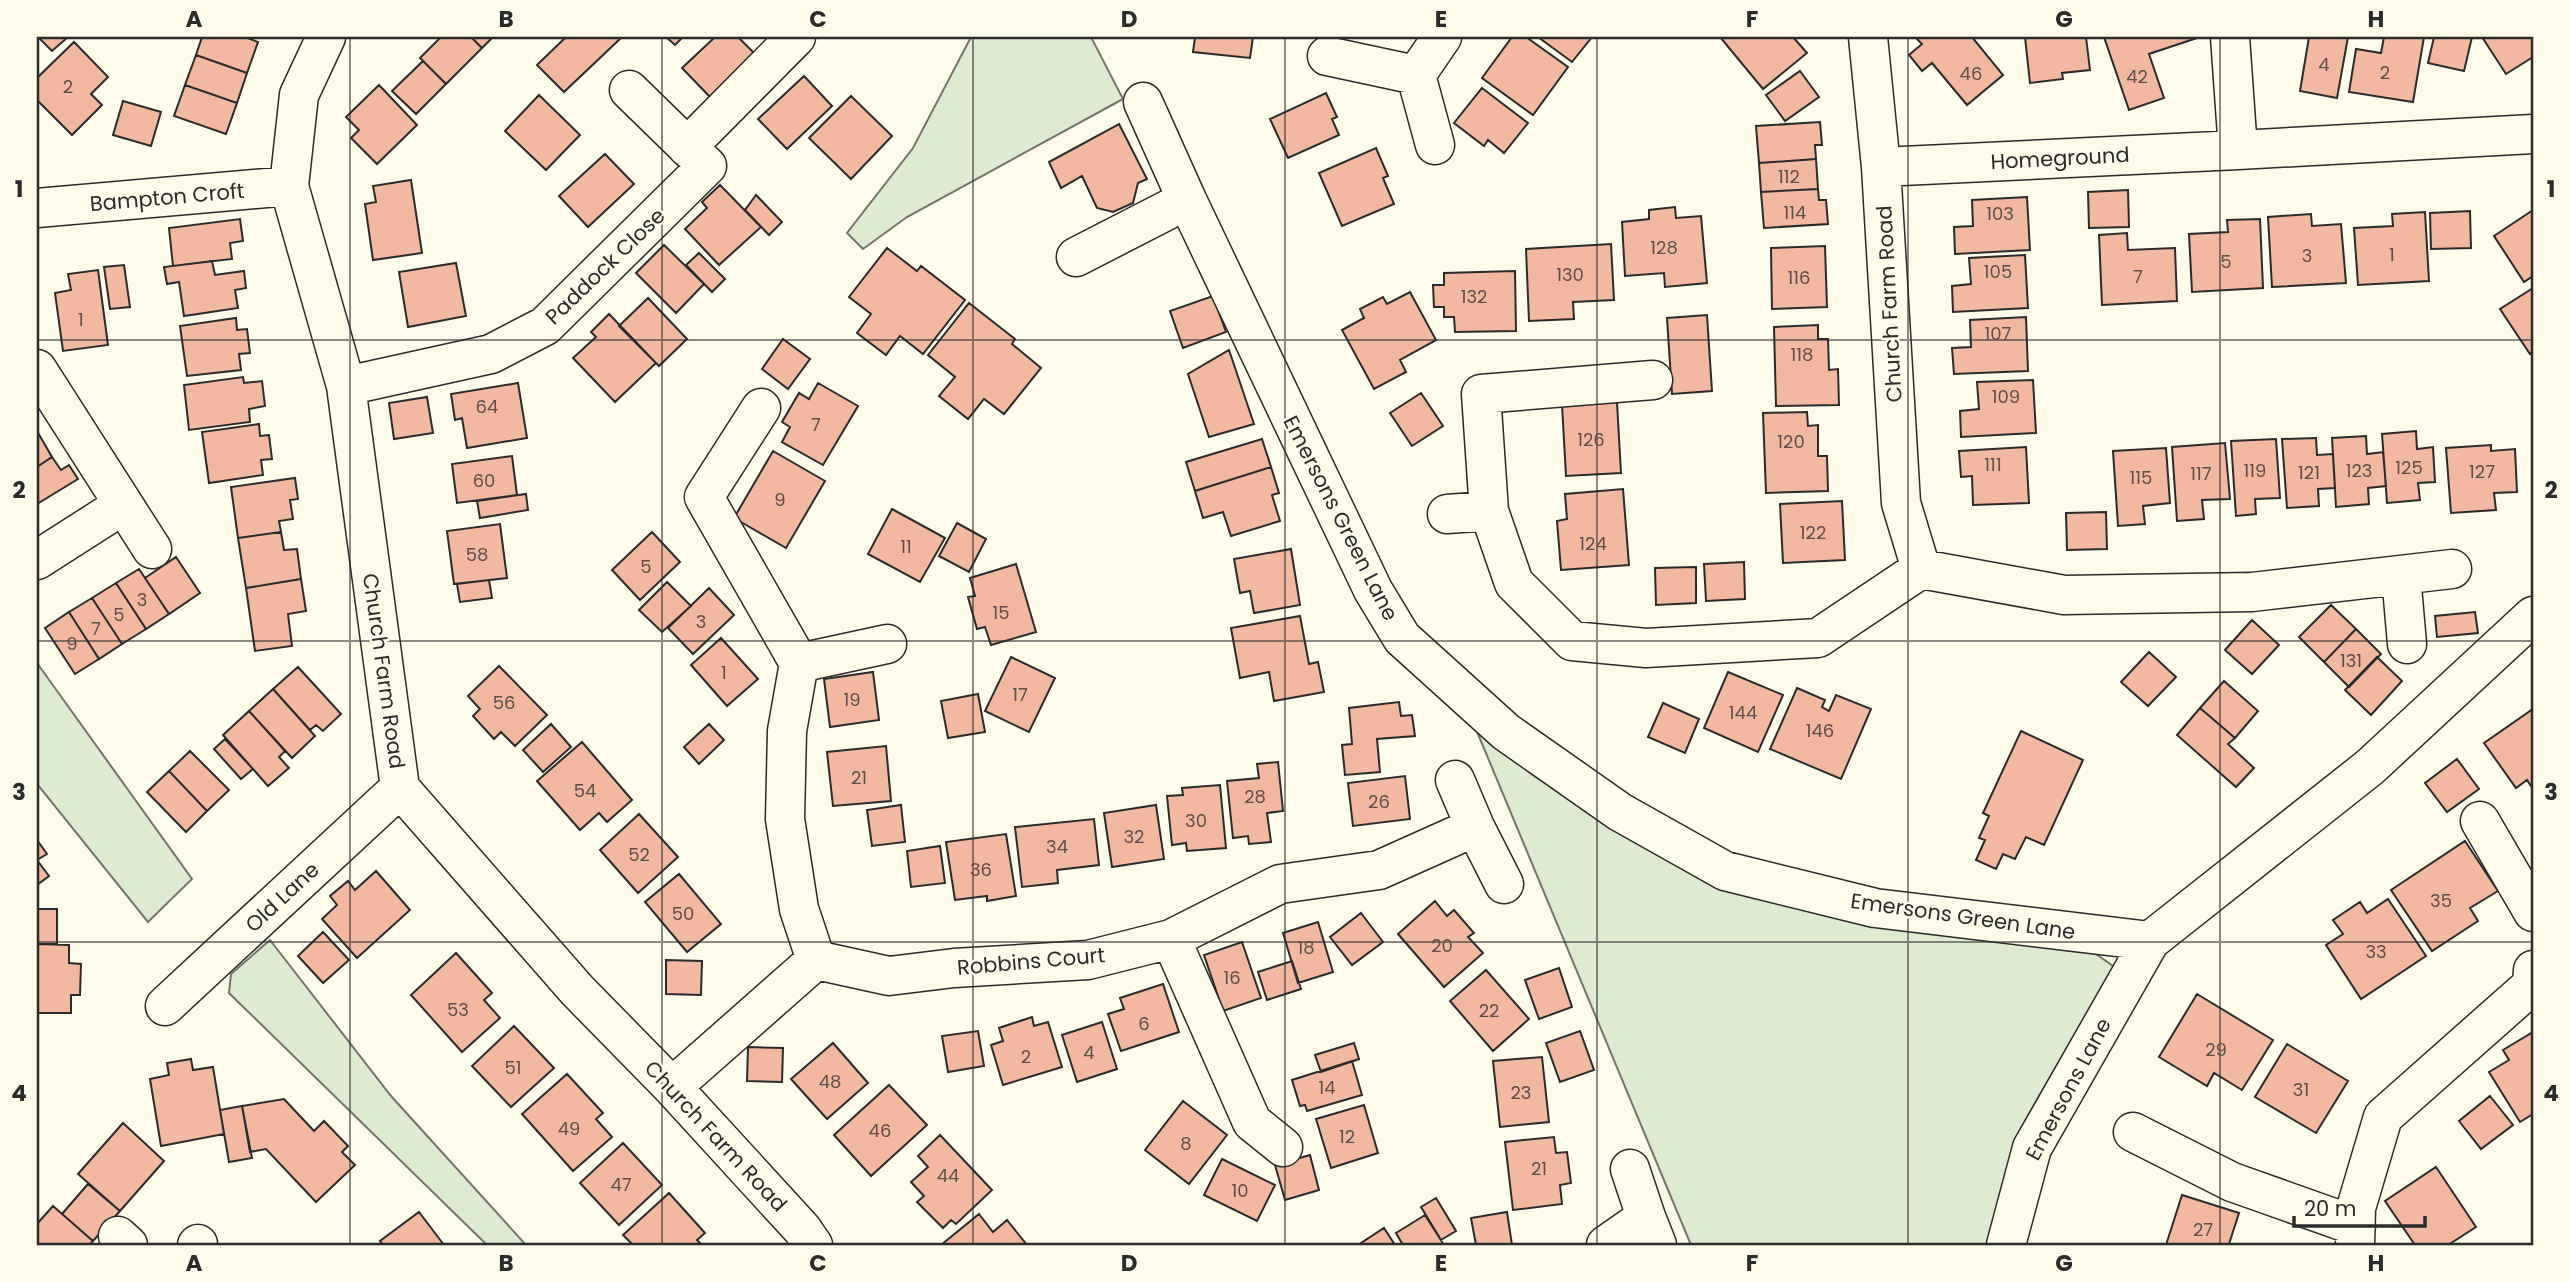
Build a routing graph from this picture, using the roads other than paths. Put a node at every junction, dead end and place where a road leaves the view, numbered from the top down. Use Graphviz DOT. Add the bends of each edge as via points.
graph roads {
  1 [pos="326,37"];
  2 [pos="796,37"];
  3 [pos="1442,37"];
  4 [pos="1868,37"];
  5 [pos="2230,37"];
  6 [pos="1327,56"];
  7 [pos="1416,75"];
  8 [pos="629,90"];
  9 [pos="1143,102"];
  10 [pos="2533,134"];
  11 [pos="1435,145"];
  12 [pos="687,147"];
  13 [pos="2238,150"];
  14 [pos="1881,167"];
  15 [pos="289,186"];
  16 [pos="1186,200"];
  17 [pos="39,208"];
  18 [pos="1076,257"];
  19 [pos="37,369"];
  20 [pos="1653,380"];
  21 [pos="346,386"];
  22 [pos="761,408"];
  23 [pos="123,505"];
  24 [pos="1489,511"];
  25 [pos="1447,514"];
  26 [pos="152,549"];
  27 [pos="37,560"];
  28 [pos="1921,569"];
  29 [pos="2452,569"];
  30 [pos="2401,575"];
  31 [pos="2533,616"];
  32 [pos="2407,644"];
  33 [pos="887,645"];
  34 [pos="799,663"];
  35 [pos="1455,780"];
  36 [pos="400,788"];
  37 [pos="2480,821"];
  38 [pos="1475,827"];
  39 [pos="1504,884"];
  40 [pos="2533,912"];
  41 [pos="1171,939"];
  42 [pos="2150,941"];
  43 [pos="816,960"];
  44 [pos="2533,981"];
  45 [pos="165,1006"];
  46 [pos="672,1087"];
  47 [pos="2133,1132"];
  48 [pos="1283,1147"];
  49 [pos="1630,1169"];
  50 [pos="1651,1231"];
  51 [pos="2356,1236"];
  52 [pos="813,1245"];
  53 [pos="1606,1245"];
  54 [pos="2006,1245"];
  1 -- 15 [label="street, Church Farm Road" via="299,95"];
  2 -- 12 [label="street"];
  3 -- 7 [label="street"];
  4 -- 14 [label="street, Church Farm Road"];
  5 -- 13 [label="street"];
  6 -- 7 [label="street"];
  7 -- 11 [label="street"];
  8 -- 12 [label="street, Paddock Close"];
  9 -- 16 [label="street, Emersons Green Lane"];
  10 -- 13 [label="street, Homeground"];
  12 -- 21 [label="street, Paddock Close" via="707,166 545,326 491,354"];
  13 -- 14 [label="street, Homeground"];
  14 -- 28 [label="street, Church Farm Road" via="1901,503"];
  15 -- 17 [label="street, Bampton Croft"];
  15 -- 21 [label="street, Church Farm Road"];
  16 -- 18 [label="street"];
  16 -- 42 [label="street, Emersons Green Lane" via="1373,590 1402,638 1506,733 1620,812 1725,871 1875,908"];
  19 -- 23 [label="street"];
  20 -- 24 [label="street" via="1481,394"];
  21 -- 36 [label="street, Church Farm Road"];
  22 -- 34 [label="street" via="704,497"];
  23 -- 26 [label="street"];
  23 -- 27 [label="street"];
  24 -- 25 [label="street"];
  24 -- 28 [label="street" via="1514,583 1572,641 1646,648 1818,638"];
  28 -- 30 [label="street" via="2064,595 2252,592"];
  29 -- 30 [label="street"];
  30 -- 32 [label="street"];
  31 -- 42 [label="street" via="2370,767"];
  33 -- 34 [label="street"];
  34 -- 43 [label="street" via="786,731 785,819 799,909"];
  35 -- 38 [label="street"];
  36 -- 45 [label="street, Old Lane"];
  36 -- 46 [label="street, Church Farm Road" via="577,990"];
  37 -- 40 [label="street"];
  38 -- 39 [label="street"];
  38 -- 41 [label="street, Robbins Court" via="1379,870 1280,884"];
  41 -- 43 [label="street, Robbins Court" via="1088,960 889,976"];
  41 -- 48 [label="street" via="1252,1122"];
  42 -- 54 [label="street, Emersons Lane" via="2032,1148"];
  43 -- 46 [label="street"];
  44 -- 51 [label="street" via="2383,1116 2356,1208"];
  46 -- 52 [label="street, Church Farm Road"];
  47 -- 51 [label="street"];
  49 -- 50 [label="street"];
  50 -- 53 [label="street"];
}
